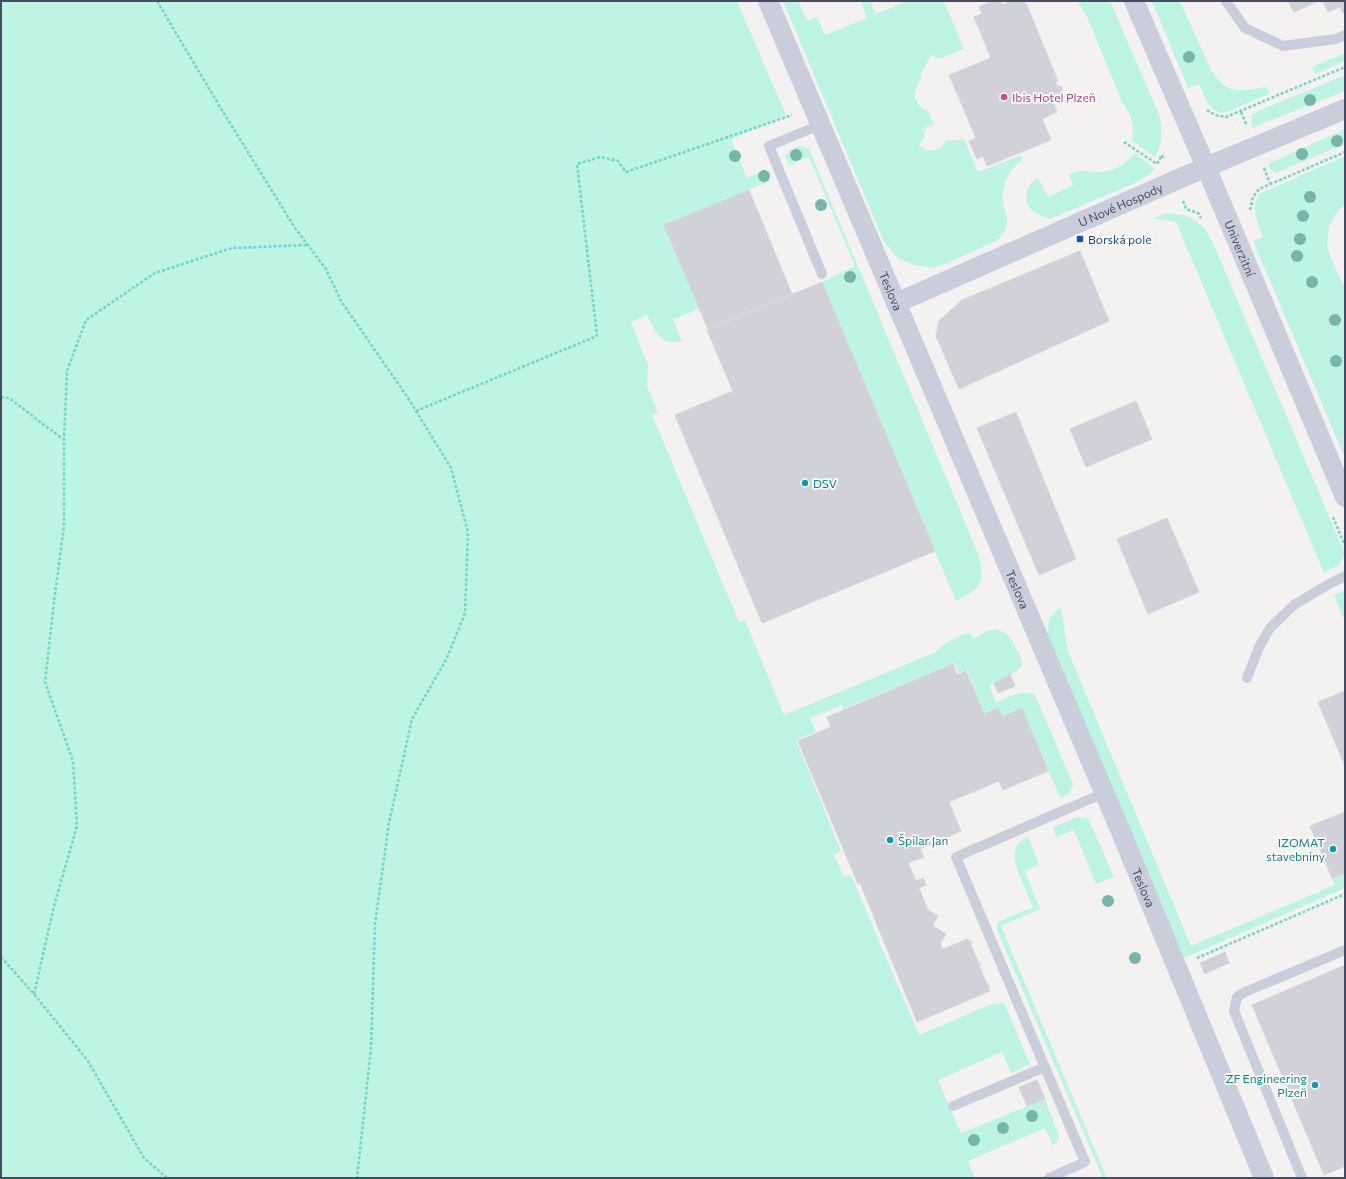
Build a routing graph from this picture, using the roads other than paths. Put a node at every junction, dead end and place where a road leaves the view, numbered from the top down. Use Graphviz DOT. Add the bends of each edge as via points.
graph roads {
  1 [pos="768,1"];
  2 [pos="1134,1"];
  3 [pos="1226,1"];
  4 [pos="1345,35"];
  5 [pos="1345,109"];
  6 [pos="816,116"];
  7 [pos="1206,167"];
  8 [pos="822,274"];
  9 [pos="896,303"];
  10 [pos="1345,497"];
  11 [pos="1345,576"];
  12 [pos="1247,678"];
  13 [pos="1104,793"];
  14 [pos="1345,950"];
  15 [pos="1044,1067"];
  16 [pos="953,1106"];
  17 [pos="1049,1178"];
  18 [pos="1264,1178"];
  19 [pos="1302,1178"];
  1 -- 6 [label="street, Teslova"];
  2 -- 7 [label="street, Univerzitní"];
  3 -- 4 [label="lane" via="1246,28 1283,46 1336,39"];
  5 -- 7 [label="street, U Nové Hospody"];
  6 -- 8 [label="lane" via="769,146"];
  6 -- 9 [label="street, Teslova"];
  7 -- 9 [label="street, U Nové Hospody"];
  7 -- 10 [label="street, Univerzitní"];
  9 -- 13 [label="street, Teslova"];
  11 -- 12 [label="lane" via="1294,605 1270,628 1259,647"];
  13 -- 15 [label="lane" via="956,857"];
  13 -- 18 [label="street, Teslova"];
  14 -- 19 [label="lane" via="1236,997 1234,1011"];
  15 -- 16 [label="lane"];
  15 -- 17 [label="lane" via="1084,1162"];
}
